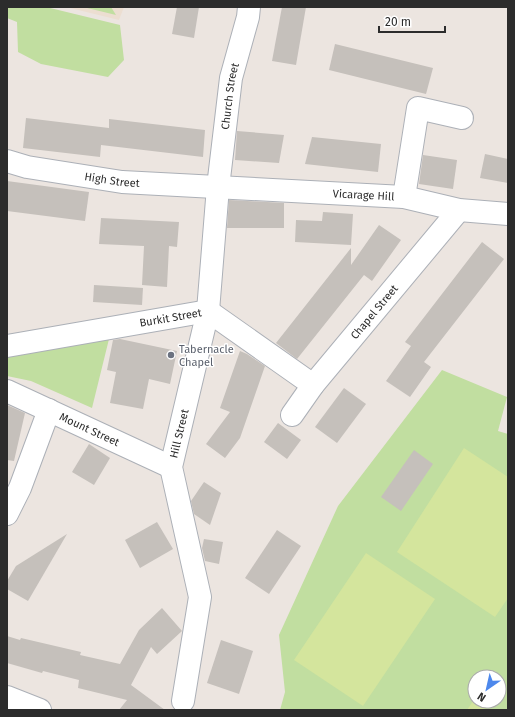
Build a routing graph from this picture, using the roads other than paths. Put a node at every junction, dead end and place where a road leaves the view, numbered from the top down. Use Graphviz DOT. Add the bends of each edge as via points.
graph roads {
  1 [pos="249,7"];
  2 [pos="462,118"];
  3 [pos="7,161"];
  4 [pos="218,187"];
  5 [pos="404,197"];
  6 [pos="459,210"];
  7 [pos="508,214"];
  8 [pos="208,311"];
  9 [pos="7,346"];
  10 [pos="313,385"];
  11 [pos="7,391"];
  12 [pos="49,410"];
  13 [pos="292,416"];
  14 [pos="171,467"];
  15 [pos="7,514"];
  16 [pos="7,698"];
  17 [pos="182,701"];
  18 [pos="40,710"];
  1 -- 4 [label="street, Church Street" via="231,78"];
  2 -- 5 [label="street" via="418,108"];
  3 -- 4 [label="street, High Street" via="27,167 122,182"];
  4 -- 5 [label="street, Vicarage Hill"];
  4 -- 8 [label="street, Hill Street"];
  5 -- 6 [label="street, Vicarage Hill"];
  6 -- 7 [label="street, Vicarage Hill"];
  6 -- 10 [label="street, Chapel Street"];
  8 -- 9 [label="street, Burkit Street"];
  8 -- 10 [label="street, Burkit Street"];
  8 -- 14 [label="street, Hill Street"];
  10 -- 13 [label="street, Chapel Street"];
  11 -- 12 [label="street, Mount Street"];
  12 -- 14 [label="street, Mount Street"];
  12 -- 15 [label="street" via="20,488"];
  14 -- 17 [label="street, Hill Street" via="200,597"];
  16 -- 18 [label="street"];
}
